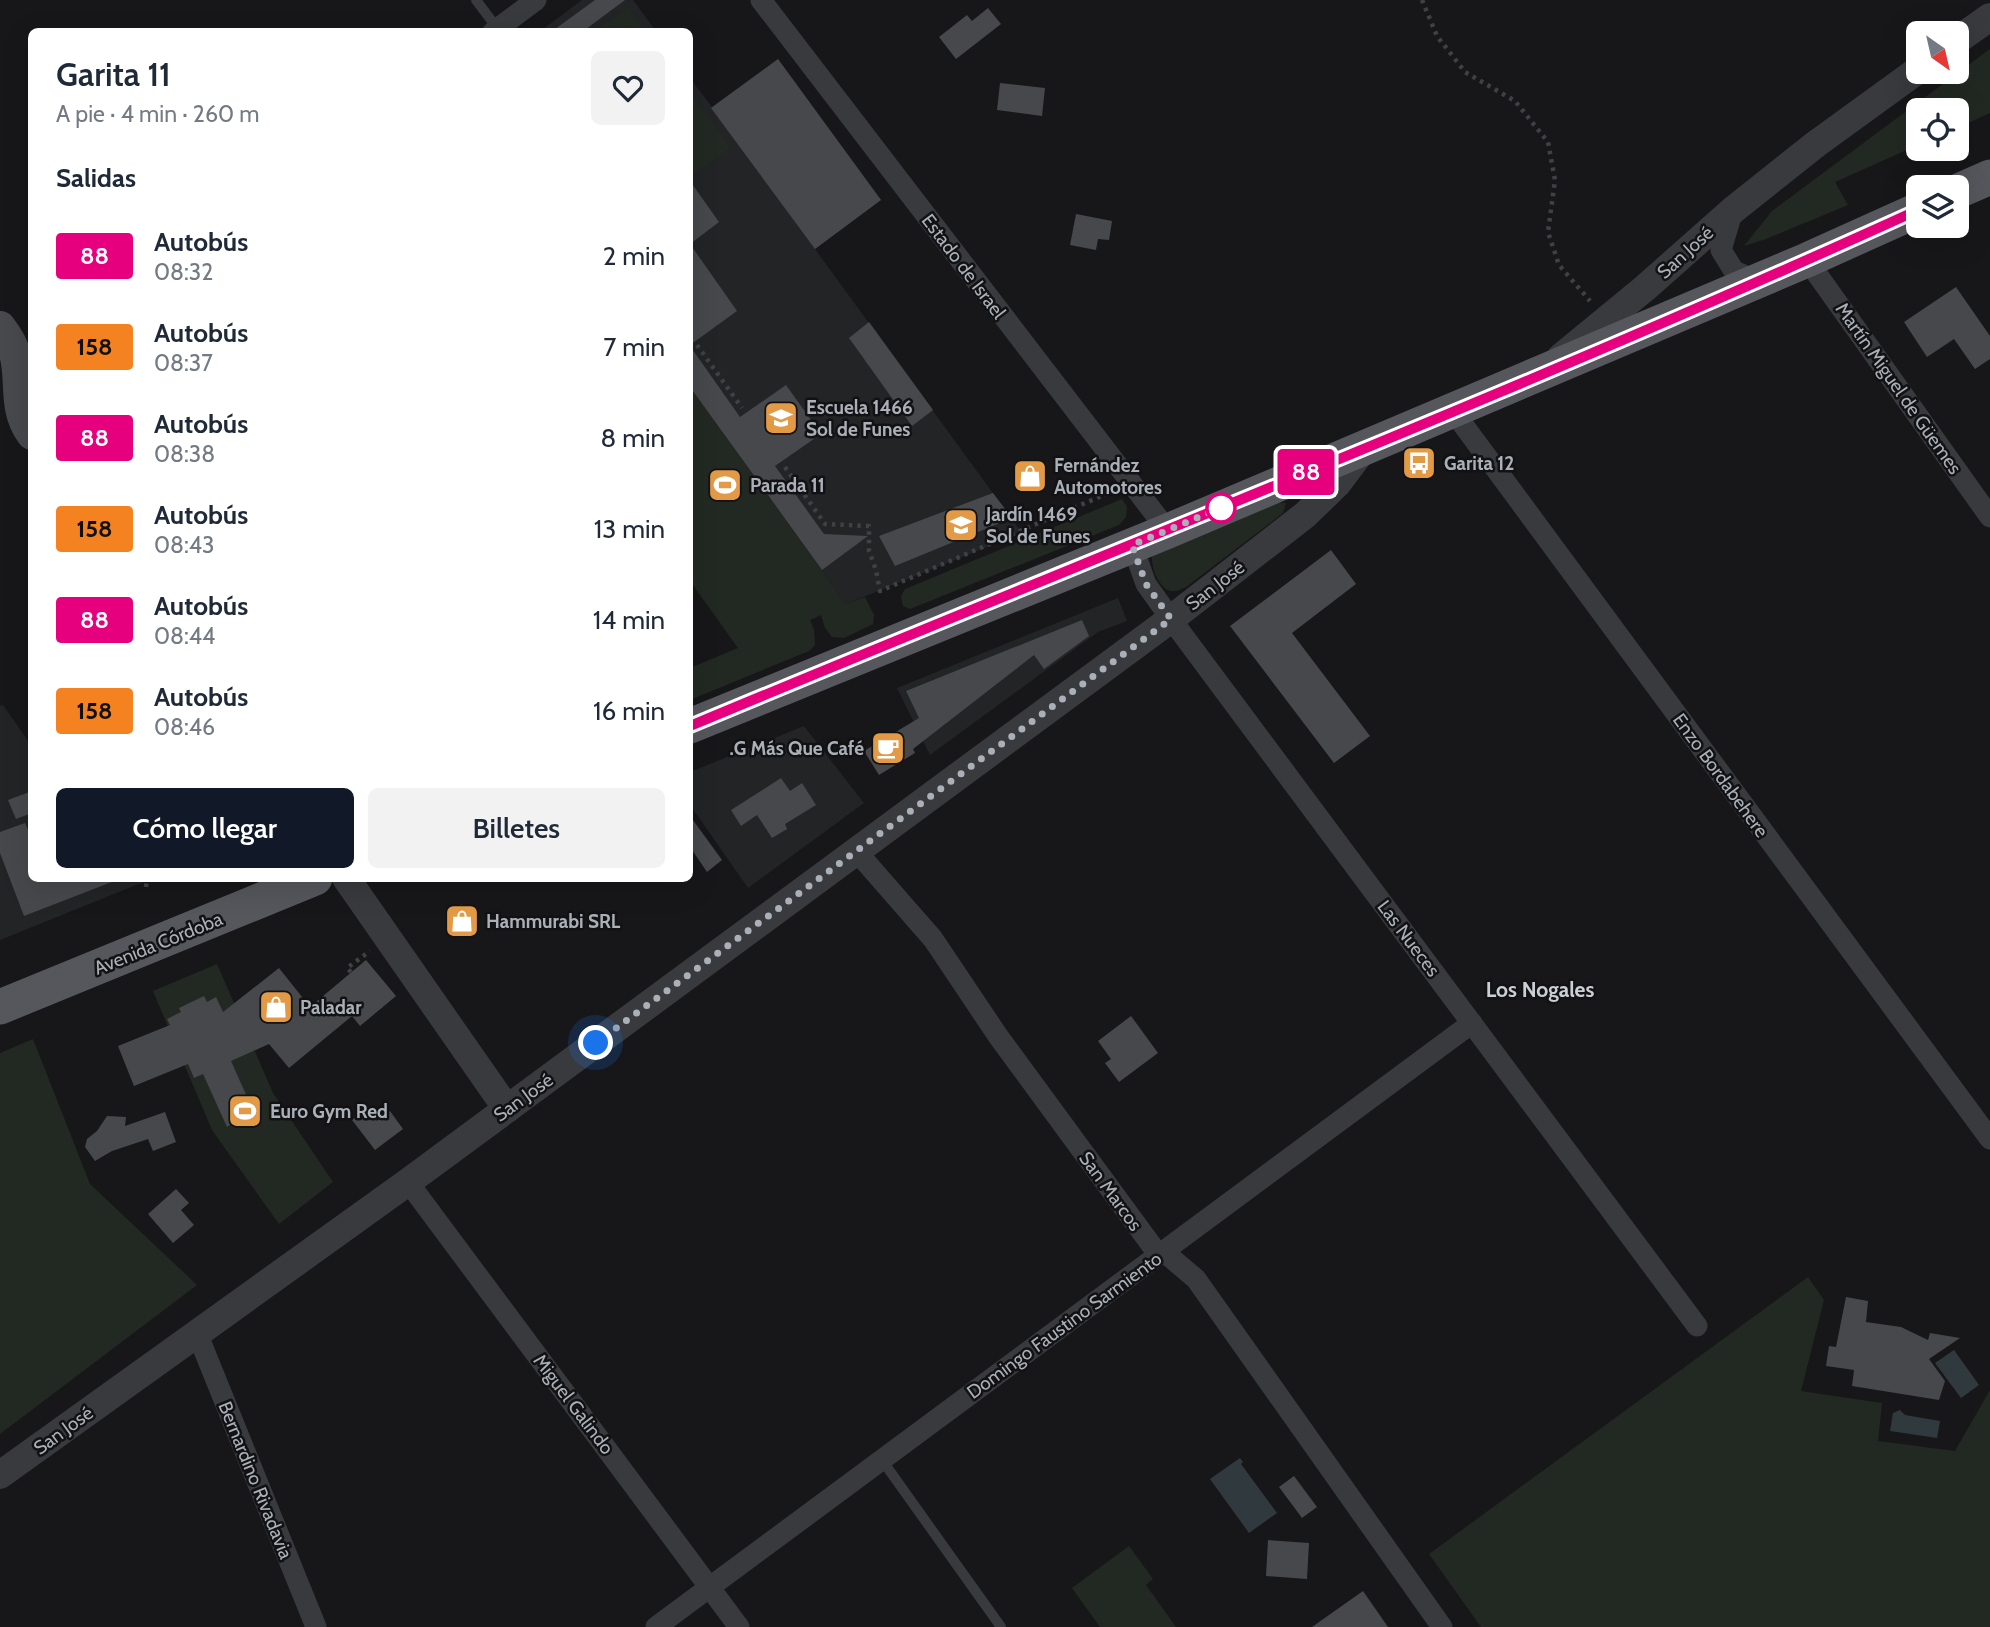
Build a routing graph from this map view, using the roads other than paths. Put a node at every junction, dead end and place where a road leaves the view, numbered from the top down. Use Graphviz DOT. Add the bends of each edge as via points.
graph roads {
  1 [pos="475,0"];
  2 [pos="536,0"];
  3 [pos="761,0"];
  4 [pos="1990,17"];
  5 [pos="494,28"];
  6 [pos="498,28"];
  7 [pos="1969,32"];
  8 [pos="1906,79"];
  9 [pos="1990,177"];
  10 [pos="1969,186"];
  11 [pos="1733,210"];
  12 [pos="1906,215"];
  13 [pos="1807,260"];
  14 [pos="1757,281"];
  15 [pos="0,327"];
  16 [pos="1540,374"];
  17 [pos="16,378"];
  18 [pos="1453,411"];
  19 [pos="28,428"];
  20 [pos="1364,448"];
  21 [pos="1990,517"];
  22 [pos="1168,531"];
  23 [pos="1132,545"];
  24 [pos="1171,619"];
  25 [pos="693,725"];
  26 [pos="857,852"];
  27 [pos="305,882"];
  28 [pos="349,882"];
  29 [pos="0,1007"];
  30 [pos="1472,1023"];
  31 [pos="507,1109"];
  32 [pos="1990,1139"];
  33 [pos="408,1182"];
  34 [pos="1163,1251"];
  35 [pos="1697,1326"];
  36 [pos="197,1333"];
  37 [pos="882,1460"];
  38 [pos="0,1475"];
  39 [pos="710,1587"];
  40 [pos="316,1627"];
  41 [pos="656,1627"];
  42 [pos="739,1627"];
  43 [pos="1001,1627"];
  44 [pos="1442,1627"];
  1 -- 5 [label="lane"];
  2 -- 6 [label="street"];
  3 -- 22 [label="street, Estado de Israel"];
  4 -- 7 [label="street"];
  8 -- 11 [label="street, San José"];
  9 -- 10 [label="main road"];
  11 -- 14 [label="street, San José" via="1721,250 1734,271"];
  11 -- 16 [label="street, San José"];
  12 -- 13 [label="main road"];
  13 -- 14 [label="main road"];
  13 -- 21 [label="street, Martín Miguel de Güemes"];
  14 -- 16 [label="main road"];
  15 -- 17 [label="main road" via="15,357"];
  16 -- 18 [label="main road"];
  17 -- 19 [label="main road"];
  18 -- 20 [label="main road"];
  18 -- 32 [label="street, Enzo Bordabehere"];
  20 -- 22 [label="main road"];
  20 -- 24 [label="street, San José" via="1306,515"];
  22 -- 23 [label="main road"];
  23 -- 24 [label="street, Las Nueces" via="1146,584"];
  23 -- 25 [label="main road"];
  24 -- 26 [label="street, San José"];
  24 -- 30 [label="street, Las Nueces"];
  26 -- 31 [label="street, San José"];
  26 -- 34 [label="street, San Marcos" via="933,939 1146,1239 1155,1250"];
  27 -- 29 [label="main road, Avenida Córdoba"];
  28 -- 31 [label="street"];
  30 -- 34 [label="street, Domingo Faustino Sarmiento"];
  30 -- 35 [label="street, Las Nueces"];
  31 -- 33 [label="street, San José"];
  33 -- 36 [label="street, San José"];
  33 -- 39 [label="street, Miguel Galindo"];
  34 -- 37 [label="street, Domingo Faustino Sarmiento"];
  34 -- 44 [label="street, San Marcos" via="1196,1279"];
  36 -- 38 [label="street, San José"];
  36 -- 40 [label="street, Bernardino Rivadavia"];
  37 -- 39 [label="street, Domingo Faustino Sarmiento"];
  37 -- 43 [label="lane"];
  39 -- 41 [label="street, Domingo Faustino Sarmiento"];
  39 -- 42 [label="street, Miguel Galindo"];
}
